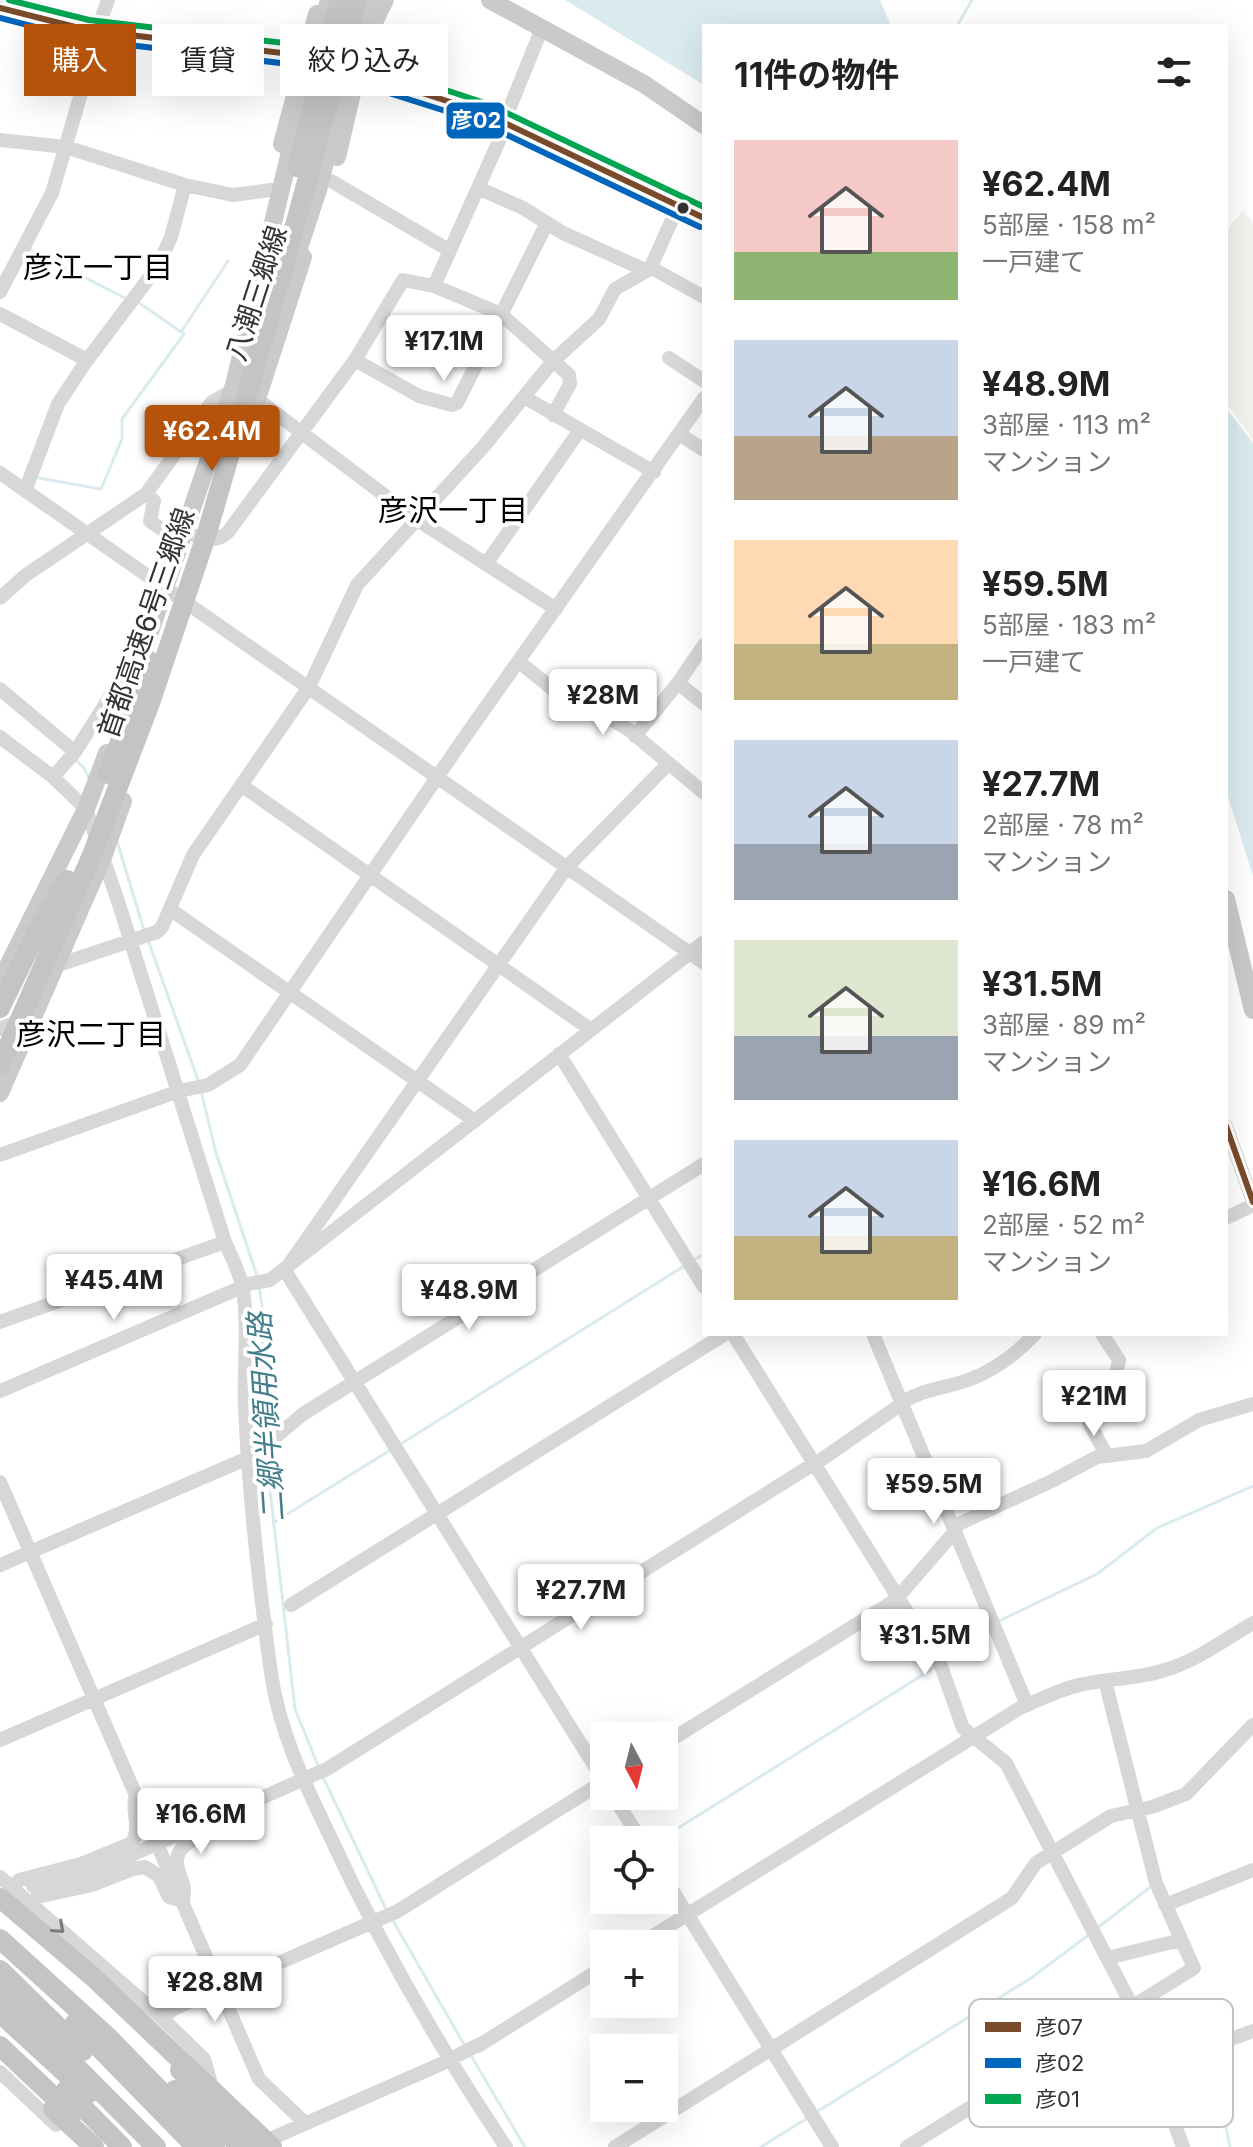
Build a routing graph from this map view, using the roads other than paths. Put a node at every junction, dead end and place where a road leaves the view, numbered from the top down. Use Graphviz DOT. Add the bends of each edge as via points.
graph roads {
  1 [pos="108,0"];
  2 [pos="321,0"];
  3 [pos="329,0"];
  4 [pos="340,0"];
  5 [pos="356,0"];
  6 [pos="367,0"];
  7 [pos="385,0"];
  8 [pos="490,0"];
  9 [pos="0,8"];
  10 [pos="65,24"];
  11 [pos="100,24"];
  12 [pos="314,24"];
  13 [pos="374,24"];
  14 [pos="542,28"];
  15 [pos="136,36"];
  16 [pos="280,53"];
  17 [pos="80,96"];
  18 [pos="294,96"];
  19 [pos="353,96"];
  20 [pos="435,96"];
  21 [pos="506,123"];
  22 [pos="702,124"];
  23 [pos="0,140"];
  24 [pos="66,147"];
  25 [pos="331,181"];
  26 [pos="185,185"];
  27 [pos="478,188"];
  28 [pos="271,190"];
  29 [pos="679,204"];
  30 [pos="702,217"];
  31 [pos="547,223"];
  32 [pos="449,250"];
  33 [pos="648,269"];
  34 [pos="434,286"];
  35 [pos="0,292"];
  36 [pos="702,296"];
  37 [pos="0,314"];
  38 [pos="501,314"];
  39 [pos="669,358"];
  40 [pos="87,360"];
  41 [pos="355,360"];
  42 [pos="553,361"];
  43 [pos="702,380"];
  44 [pos="524,397"];
  45 [pos="257,399"];
  46 [pos="702,402"];
  47 [pos="224,403"];
  48 [pos="553,415"];
  49 [pos="580,430"];
  50 [pos="301,432"];
  51 [pos="243,433"];
  52 [pos="679,434"];
  53 [pos="702,449"];
  54 [pos="654,472"];
  55 [pos="0,473"];
  56 [pos="25,491"];
  57 [pos="146,494"];
  58 [pos="416,519"];
  59 [pos="87,534"];
  60 [pos="181,540"];
  61 [pos="213,540"];
  62 [pos="486,564"];
  63 [pos="166,589"];
  64 [pos="0,598"];
  65 [pos="191,606"];
  66 [pos="556,609"];
  67 [pos="702,648"];
  68 [pos="519,662"];
  69 [pos="139,666"];
  70 [pos="168,675"];
  71 [pos="678,683"];
  72 [pos="309,687"];
  73 [pos="0,689"];
  74 [pos="702,702"];
  75 [pos="635,736"];
  76 [pos="0,737"];
  77 [pos="75,752"];
  78 [pos="668,764"];
  79 [pos="58,772"];
  80 [pos="437,777"];
  81 [pos="241,785"];
  82 [pos="702,791"];
  83 [pos="86,809"];
  84 [pos="103,857"];
  85 [pos="567,867"];
  86 [pos="370,876"];
  87 [pos="67,880"];
  88 [pos="171,910"];
  89 [pos="1229,922"];
  90 [pos="131,940"];
  91 [pos="702,943"];
  92 [pos="689,953"];
  93 [pos="702,962"];
  94 [pos="55,965"];
  95 [pos="499,966"];
  96 [pos="0,984"];
  97 [pos="289,993"];
  98 [pos="0,1008"];
  99 [pos="1253,1010"];
  100 [pos="34,1014"];
  101 [pos="590,1029"];
  102 [pos="0,1030"];
  103 [pos="559,1054"];
  104 [pos="0,1065"];
  105 [pos="418,1082"];
  106 [pos="179,1091"];
  107 [pos="0,1093"];
  108 [pos="475,1121"];
  109 [pos="1228,1132"];
  110 [pos="0,1155"];
  111 [pos="702,1165"];
  112 [pos="649,1198"];
  113 [pos="1253,1204"];
  114 [pos="1228,1217"];
  115 [pos="225,1242"];
  116 [pos="286,1268"];
  117 [pos="702,1284"];
  118 [pos="242,1286"];
  119 [pos="0,1322"];
  120 [pos="722,1336"];
  121 [pos="734,1336"];
  122 [pos="874,1336"];
  123 [pos="1033,1336"];
  124 [pos="1103,1336"];
  125 [pos="354,1382"];
  126 [pos="0,1391"];
  127 [pos="903,1402"];
  128 [pos="1253,1404"];
  129 [pos="248,1450"];
  130 [pos="1107,1456"];
  131 [pos="815,1464"];
  132 [pos="0,1482"];
  133 [pos="436,1513"];
  134 [pos="955,1528"];
  135 [pos="30,1552"];
  136 [pos="0,1565"];
  137 [pos="899,1597"];
  138 [pos="265,1617"];
  139 [pos="1250,1630"];
  140 [pos="521,1647"];
  141 [pos="1105,1681"];
  142 [pos="94,1699"];
  143 [pos="1027,1705"];
  144 [pos="1253,1725"];
  145 [pos="678,1735"];
  146 [pos="972,1736"];
  147 [pos="0,1740"];
  148 [pos="590,1758"];
  149 [pos="304,1781"];
  150 [pos="590,1790"];
  151 [pos="136,1794"];
  152 [pos="1137,1810"];
  153 [pos="221,1816"];
  154 [pos="158,1845"];
  155 [pos="1052,1853"];
  156 [pos="1253,1870"];
  157 [pos="0,1877"];
  158 [pos="33,1886"];
  159 [pos="4,1895"];
  160 [pos="678,1900"];
  161 [pos="183,1901"];
  162 [pos="32,1903"];
  163 [pos="1165,1905"];
  164 [pos="687,1915"];
  165 [pos="373,1923"];
  166 [pos="663,1930"];
  167 [pos="0,1932"];
  168 [pos="0,1939"];
  169 [pos="1181,1940"];
  170 [pos="0,1945"];
  171 [pos="1107,1958"];
  172 [pos="36,1969"];
  173 [pos="0,1970"];
  174 [pos="590,1976"];
  175 [pos="221,1988"];
  176 [pos="0,1990"];
  177 [pos="1129,1999"];
  178 [pos="1144,1999"];
  179 [pos="0,2013"];
  180 [pos="162,2018"];
  181 [pos="0,2028"];
  182 [pos="1253,2031"];
  183 [pos="1233,2038"];
  184 [pos="105,2044"];
  185 [pos="0,2046"];
  186 [pos="771,2049"];
  187 [pos="0,2059"];
  188 [pos="451,2059"];
  189 [pos="0,2072"];
  190 [pos="212,2087"];
  191 [pos="969,2108"];
  192 [pos="305,2123"];
  193 [pos="1176,2127"];
  194 [pos="261,2146"];
  195 [pos="80,2147"];
  196 [pos="94,2147"];
  197 [pos="107,2147"];
  198 [pos="122,2147"];
  199 [pos="154,2147"];
  200 [pos="176,2147"];
  201 [pos="196,2147"];
  202 [pos="215,2147"];
  203 [pos="242,2147"];
  204 [pos="506,2147"];
  205 [pos="615,2147"];
  206 [pos="832,2147"];
  207 [pos="907,2147"];
  208 [pos="1183,2147"];
  1 -- 11 [label="street"];
  2 -- 12 [label="main road"];
  3 -- 47 [label="main road, 八潮三郷線, bridge" via="247,334"];
  4 -- 87 [label="highway, 首都高速6号三郷線, bridge" via="262,300 180,580"];
  5 -- 104 [label="highway, 首都高速6号三郷線, bridge" via="235,436 174,632 92,855"];
  6 -- 51 [label="main road, 八潮三郷線, bridge" via="318,190"];
  7 -- 13 [label="main road"];
  8 -- 14 [label="main road"];
  9 -- 10 [label="street"];
  14 -- 21 [label="street"];
  14 -- 22 [label="main road" via="644,84"];
  15 -- 16 [label="street"];
  17 -- 24 [label="street"];
  18 -- 28 [label="main road"];
  19 -- 25 [label="main road"];
  20 -- 21 [label="street"];
  21 -- 27 [label="street"];
  21 -- 29 [label="street"];
  23 -- 24 [label="street"];
  24 -- 26 [label="street"];
  24 -- 35 [label="street" via="52,193"];
  25 -- 32 [label="street"];
  25 -- 45 [label="main road"];
  26 -- 28 [label="street" via="233,195"];
  26 -- 40 [label="street" via="158,266"];
  27 -- 31 [label="street"];
  27 -- 32 [label="street"];
  28 -- 47 [label="main road" via="259,264"];
  29 -- 30 [label="street"];
  29 -- 33 [label="street"];
  31 -- 33 [label="street"];
  31 -- 38 [label="street"];
  32 -- 34 [label="street"];
  33 -- 36 [label="street"];
  33 -- 42 [label="street" via="615,289 599,319"];
  34 -- 38 [label="street"];
  34 -- 41 [label="street" via="403,280"];
  37 -- 40 [label="street"];
  38 -- 41 [label="street" via="452,405 419,396"];
  38 -- 42 [label="street"];
  39 -- 43 [label="street"];
  40 -- 56 [label="street" via="58,404"];
  41 -- 50 [label="street"];
  42 -- 44 [label="street"];
  42 -- 48 [label="street" via="569,375 570,384"];
  44 -- 48 [label="street"];
  44 -- 58 [label="street"];
  45 -- 50 [label="street"];
  45 -- 51 [label="main road"];
  46 -- 52 [label="street"];
  47 -- 57 [label="street" via="212,402"];
  47 -- 60 [label="main road, 八潮三郷線"];
  48 -- 49 [label="street"];
  49 -- 54 [label="street"];
  49 -- 62 [label="street"];
  50 -- 58 [label="street"];
  50 -- 61 [label="street" via="228,532"];
  51 -- 61 [label="main road, 八潮三郷線"];
  52 -- 53 [label="street"];
  52 -- 54 [label="street"];
  54 -- 66 [label="street"];
  55 -- 56 [label="street"];
  56 -- 59 [label="street"];
  57 -- 59 [label="street"];
  57 -- 60 [label="street" via="154,501 150,521"];
  58 -- 62 [label="street"];
  58 -- 72 [label="street" via="357,585"];
  59 -- 63 [label="street"];
  59 -- 64 [label="street"];
  60 -- 61 [label="street" via="189,533"];
  60 -- 63 [label="main road, 八潮三郷線"];
  61 -- 65 [label="main road, 八潮三郷線"];
  62 -- 66 [label="street"];
  63 -- 65 [label="street"];
  63 -- 69 [label="main road, 八潮三郷線"];
  65 -- 70 [label="main road, 八潮三郷線"];
  65 -- 72 [label="street"];
  66 -- 68 [label="street"];
  67 -- 71 [label="street"];
  68 -- 75 [label="street" via="559,694 586,704"];
  68 -- 80 [label="street"];
  69 -- 70 [label="street" via="143,677 158,682"];
  69 -- 77 [label="street" via="132,662"];
  69 -- 83 [label="main road, 八潮三郷線"];
  70 -- 84 [label="main road, 八潮三郷線"];
  71 -- 74 [label="street"];
  71 -- 75 [label="street"];
  72 -- 80 [label="street"];
  72 -- 81 [label="street"];
  73 -- 77 [label="street"];
  75 -- 78 [label="street"];
  76 -- 79 [label="street"];
  77 -- 79 [label="street"];
  78 -- 82 [label="street"];
  78 -- 85 [label="street"];
  79 -- 83 [label="street"];
  80 -- 85 [label="street"];
  80 -- 86 [label="street"];
  81 -- 86 [label="street"];
  81 -- 88 [label="street" via="193,855"];
  83 -- 84 [label="street"];
  83 -- 96 [label="main road, 八潮三郷線"];
  84 -- 90 [label="street"];
  84 -- 94 [label="main road, 八潮三郷線"];
  85 -- 92 [label="street"];
  85 -- 95 [label="street"];
  86 -- 95 [label="street"];
  86 -- 97 [label="street"];
  87 -- 98 [label="highway, bridge"];
  87 -- 102 [label="highway, 首都高速6号三郷線, bridge"];
  88 -- 90 [label="street" via="157,932"];
  88 -- 97 [label="street"];
  89 -- 99 [label="main road"];
  90 -- 94 [label="street"];
  90 -- 106 [label="street"];
  91 -- 92 [label="street"];
  92 -- 93 [label="street"];
  92 -- 101 [label="street"];
  94 -- 96 [label="street"];
  94 -- 100 [label="main road, 八潮三郷線"];
  95 -- 101 [label="street"];
  95 -- 105 [label="street"];
  97 -- 105 [label="street"];
  97 -- 106 [label="street" via="240,1065 205,1085"];
  100 -- 102 [label="street"];
  100 -- 107 [label="main road, 八潮三郷線"];
  101 -- 103 [label="street"];
  103 -- 108 [label="street"];
  103 -- 112 [label="street"];
  105 -- 108 [label="street"];
  105 -- 116 [label="street"];
  106 -- 110 [label="street"];
  106 -- 115 [label="street"];
  108 -- 116 [label="street"];
  109 -- 113 [label="street"];
  111 -- 112 [label="street"];
  112 -- 117 [label="street"];
  112 -- 125 [label="street"];
  113 -- 114 [label="street"];
  115 -- 118 [label="street"];
  115 -- 119 [label="street"];
  116 -- 118 [label="street" via="267,1282"];
  116 -- 125 [label="street"];
  118 -- 126 [label="street"];
  118 -- 129 [label="street"];
  120 -- 133 [label="street"];
  121 -- 131 [label="street"];
  122 -- 127 [label="street"];
  123 -- 127 [label="street" via="1015,1355 972,1379"];
  124 -- 130 [label="street" via="1119,1360 1113,1389 1089,1423"];
  125 -- 129 [label="street" via="272,1440"];
  125 -- 133 [label="street"];
  127 -- 131 [label="street"];
  127 -- 134 [label="street"];
  128 -- 130 [label="street" via="1199,1420 1146,1451"];
  129 -- 135 [label="street"];
  129 -- 138 [label="street"];
  130 -- 134 [label="street"];
  131 -- 137 [label="street"];
  131 -- 140 [label="street"];
  132 -- 135 [label="street"];
  133 -- 138 [label="street" via="291,1606"];
  133 -- 140 [label="street"];
  134 -- 137 [label="street"];
  134 -- 143 [label="street"];
  135 -- 136 [label="street"];
  135 -- 142 [label="street"];
  137 -- 145 [label="street"];
  137 -- 146 [label="street" via="941,1666 963,1728"];
  138 -- 142 [label="street"];
  138 -- 149 [label="street" via="276,1704"];
  139 -- 141 [label="street" via="1164,1670"];
  140 -- 148 [label="street"];
  140 -- 149 [label="street"];
  141 -- 143 [label="street"];
  141 -- 152 [label="street"];
  142 -- 147 [label="street"];
  142 -- 151 [label="street"];
  143 -- 146 [label="street"];
  144 -- 152 [label="street" via="1186,1794"];
  146 -- 155 [label="street" via="1006,1763"];
  146 -- 164 [label="street"];
  149 -- 153 [label="street"];
  149 -- 165 [label="street"];
  150 -- 165 [label="street"];
  151 -- 153 [label="street" via="147,1798 164,1822 205,1812"];
  151 -- 154 [label="street"];
  151 -- 159 [label="street" via="132,1805 137,1831 132,1843 81,1864 19,1880"];
  152 -- 155 [label="street" via="1111,1816"];
  152 -- 163 [label="street"];
  153 -- 154 [label="street"];
  153 -- 161 [label="street" via="216,1830 191,1840 178,1855 186,1887"];
  154 -- 158 [label="street" via="88,1874"];
  154 -- 161 [label="street"];
  155 -- 171 [label="street"];
  155 -- 186 [label="street" via="1036,1863 1012,1898"];
  156 -- 163 [label="street"];
  157 -- 159 [label="street"];
  159 -- 162 [label="street"];
  159 -- 190 [label="highway"];
  159 -- 194 [label="highway, bridge"];
  160 -- 164 [label="street"];
  161 -- 162 [label="street" via="169,1897 159,1876 145,1867 37,1897"];
  161 -- 175 [label="street"];
  162 -- 180 [label="street, one-way"];
  163 -- 169 [label="street"];
  164 -- 166 [label="street"];
  164 -- 186 [label="street"];
  165 -- 175 [label="street"];
  165 -- 188 [label="street"];
  167 -- 172 [label="highway"];
  168 -- 172 [label="highway"];
  169 -- 171 [label="street"];
  169 -- 178 [label="street" via="1194,1968"];
  170 -- 184 [label="highway"];
  171 -- 177 [label="street"];
  172 -- 184 [label="highway"];
  173 -- 200 [label="highway"];
  174 -- 188 [label="street"];
  175 -- 180 [label="street"];
  175 -- 192 [label="street" via="259,2079"];
  176 -- 199 [label="highway"];
  179 -- 199 [label="highway"];
  180 -- 190 [label="street" via="204,2059"];
  181 -- 198 [label="highway"];
  182 -- 183 [label="street"];
  184 -- 201 [label="highway"];
  184 -- 202 [label="highway"];
  184 -- 203 [label="highway" via="140,2058"];
  185 -- 197 [label="highway"];
  186 -- 205 [label="street"];
  186 -- 206 [label="street"];
  187 -- 196 [label="highway"];
  188 -- 192 [label="street"];
  188 -- 204 [label="street"];
  189 -- 195 [label="street"];
  190 -- 194 [label="highway"];
  191 -- 207 [label="street"];
  192 -- 194 [label="street"];
  193 -- 208 [label="street"];
}
